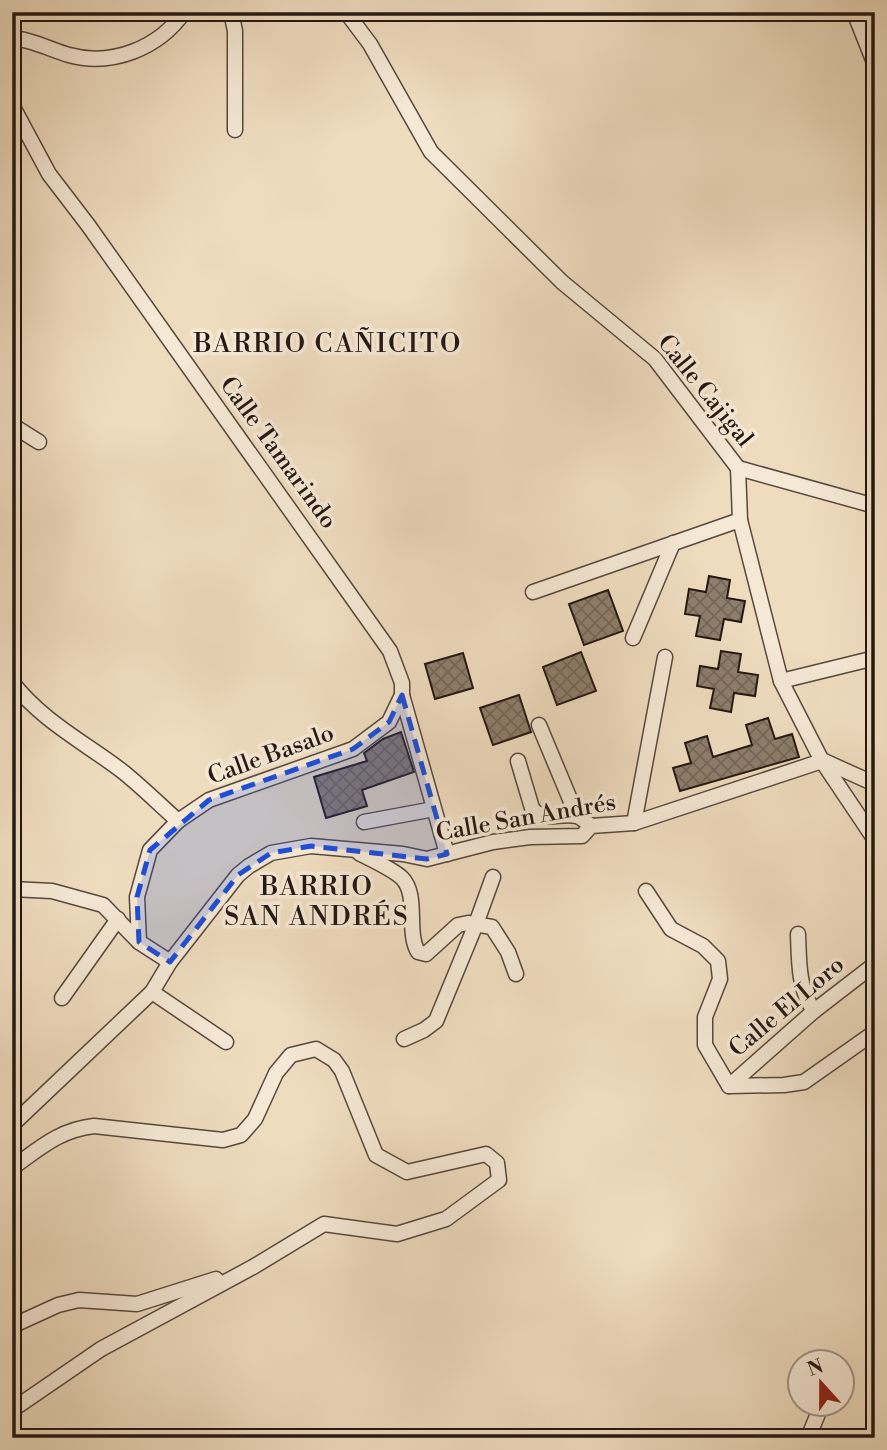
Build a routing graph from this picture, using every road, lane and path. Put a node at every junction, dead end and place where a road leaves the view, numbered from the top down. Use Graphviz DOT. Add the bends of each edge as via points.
graph roads {
  1 [pos="184,12"];
  2 [pos="231,12"];
  3 [pos="346,12"];
  4 [pos="854,12"];
  5 [pos="12,38"];
  6 [pos="875,65"];
  7 [pos="12,105"];
  8 [pos="235,130"];
  9 [pos="12,425"];
  10 [pos="39,442"];
  11 [pos="737,468"];
  12 [pos="875,506"];
  13 [pos="740,520"];
  14 [pos="673,543"];
  15 [pos="533,592"];
  16 [pos="633,638"];
  17 [pos="665,657"];
  18 [pos="875,658"];
  19 [pos="781,681"];
  20 [pos="12,682"];
  21 [pos="402,695"];
  22 [pos="540,725"];
  23 [pos="518,761"];
  24 [pos="822,761"];
  25 [pos="875,784"];
  26 [pos="434,808"];
  27 [pos="577,816"];
  28 [pos="178,821"];
  29 [pos="364,822"];
  30 [pos="634,823"];
  31 [pos="592,826"];
  32 [pos="875,840"];
  33 [pos="355,850"];
  34 [pos="447,854"];
  35 [pos="492,877"];
  36 [pos="12,889"];
  37 [pos="646,891"];
  38 [pos="118,919"];
  39 [pos="476,924"];
  40 [pos="798,933"];
  41 [pos="139,942"];
  42 [pos="170,962"];
  43 [pos="875,964"];
  44 [pos="516,974"];
  45 [pos="152,992"];
  46 [pos="62,998"];
  47 [pos="814,1011"];
  48 [pos="875,1032"];
  49 [pos="404,1038"];
  50 [pos="226,1042"];
  51 [pos="729,1086"];
  52 [pos="12,1125"];
  53 [pos="12,1168"];
  54 [pos="253,1267"];
  55 [pos="12,1326"];
  56 [pos="12,1410"];
  57 [pos="816,1418"];
  58 [pos="808,1438"];
  1 -- 5 [label="street" via="157,41 117,56 73,56"];
  2 -- 8 [label="street"];
  3 -- 11 [label="street, Calle Cajigal" via="370,44 431,152 562,282 655,359"];
  4 -- 6 [label="street"];
  7 -- 21 [label="street, Calle Tamarindo" via="49,174 390,651"];
  9 -- 10 [label="street"];
  11 -- 12 [label="street"];
  11 -- 13 [label="street, Calle Cajigal"];
  13 -- 14 [label="street"];
  13 -- 19 [label="street, Calle Cajigal"];
  14 -- 15 [label="street"];
  14 -- 16 [label="street"];
  17 -- 30 [label="street"];
  18 -- 19 [label="street"];
  19 -- 24 [label="street, Calle Cajigal"];
  20 -- 28 [label="street" via="26,700 122,771"];
  21 -- 26 [label="street, Calle Tamarindo"];
  21 -- 28 [label="street, Calle Basalo" via="389,722 354,749 209,800"];
  22 -- 27 [label="street"];
  23 -- 27 [label="street" via="536,813 542,817"];
  24 -- 25 [label="street"];
  24 -- 30 [label="street, Calle San Andrés"];
  24 -- 32 [label="street, Calle Cajigal"];
  26 -- 29 [label="street"];
  26 -- 34 [label="street, Calle Tamarindo"];
  27 -- 31 [label="street"];
  28 -- 41 [label="street, Calle Basalo" via="150,850 137,897"];
  30 -- 31 [label="street, Calle San Andrés"];
  31 -- 34 [label="street, Calle San Andrés" via="582,836 530,837"];
  33 -- 34 [label="street, Calle San Andrés" via="427,859"];
  33 -- 39 [label="street" via="403,878 411,898 413,945 418,952 426,954 458,925"];
  33 -- 42 [label="street, Calle San Andrés" via="311,846 261,858 238,875"];
  35 -- 39 [label="street"];
  36 -- 38 [label="street" via="52,891 103,905"];
  37 -- 51 [label="street" via="671,929 703,946 718,961 720,979 705,1017 705,1045"];
  38 -- 41 [label="street"];
  38 -- 46 [label="street"];
  39 -- 44 [label="street" via="492,927"];
  39 -- 49 [label="street" via="436,1021"];
  40 -- 47 [label="street" via="803,988"];
  41 -- 42 [label="street"];
  42 -- 45 [label="street, Calle San Andrés"];
  43 -- 47 [label="street, Calle El Loro"];
  45 -- 50 [label="street"];
  45 -- 52 [label="street, Calle San Andrés"];
  47 -- 51 [label="street, Calle El Loro"];
  48 -- 51 [label="street" via="804,1082"];
  53 -- 54 [label="street" via="73,1128 94,1126 223,1140 241,1135 255,1119 276,1073 290,1055 316,1049 342,1071 376,1155 407,1172 486,1154 497,1163 499,1180 446,1219 397,1234 324,1224"];
  54 -- 55 [label="street" via="137,1304 79,1300 58,1305"];
  54 -- 56 [label="street" via="101,1349"];
  57 -- 58 [label="street"];
}
